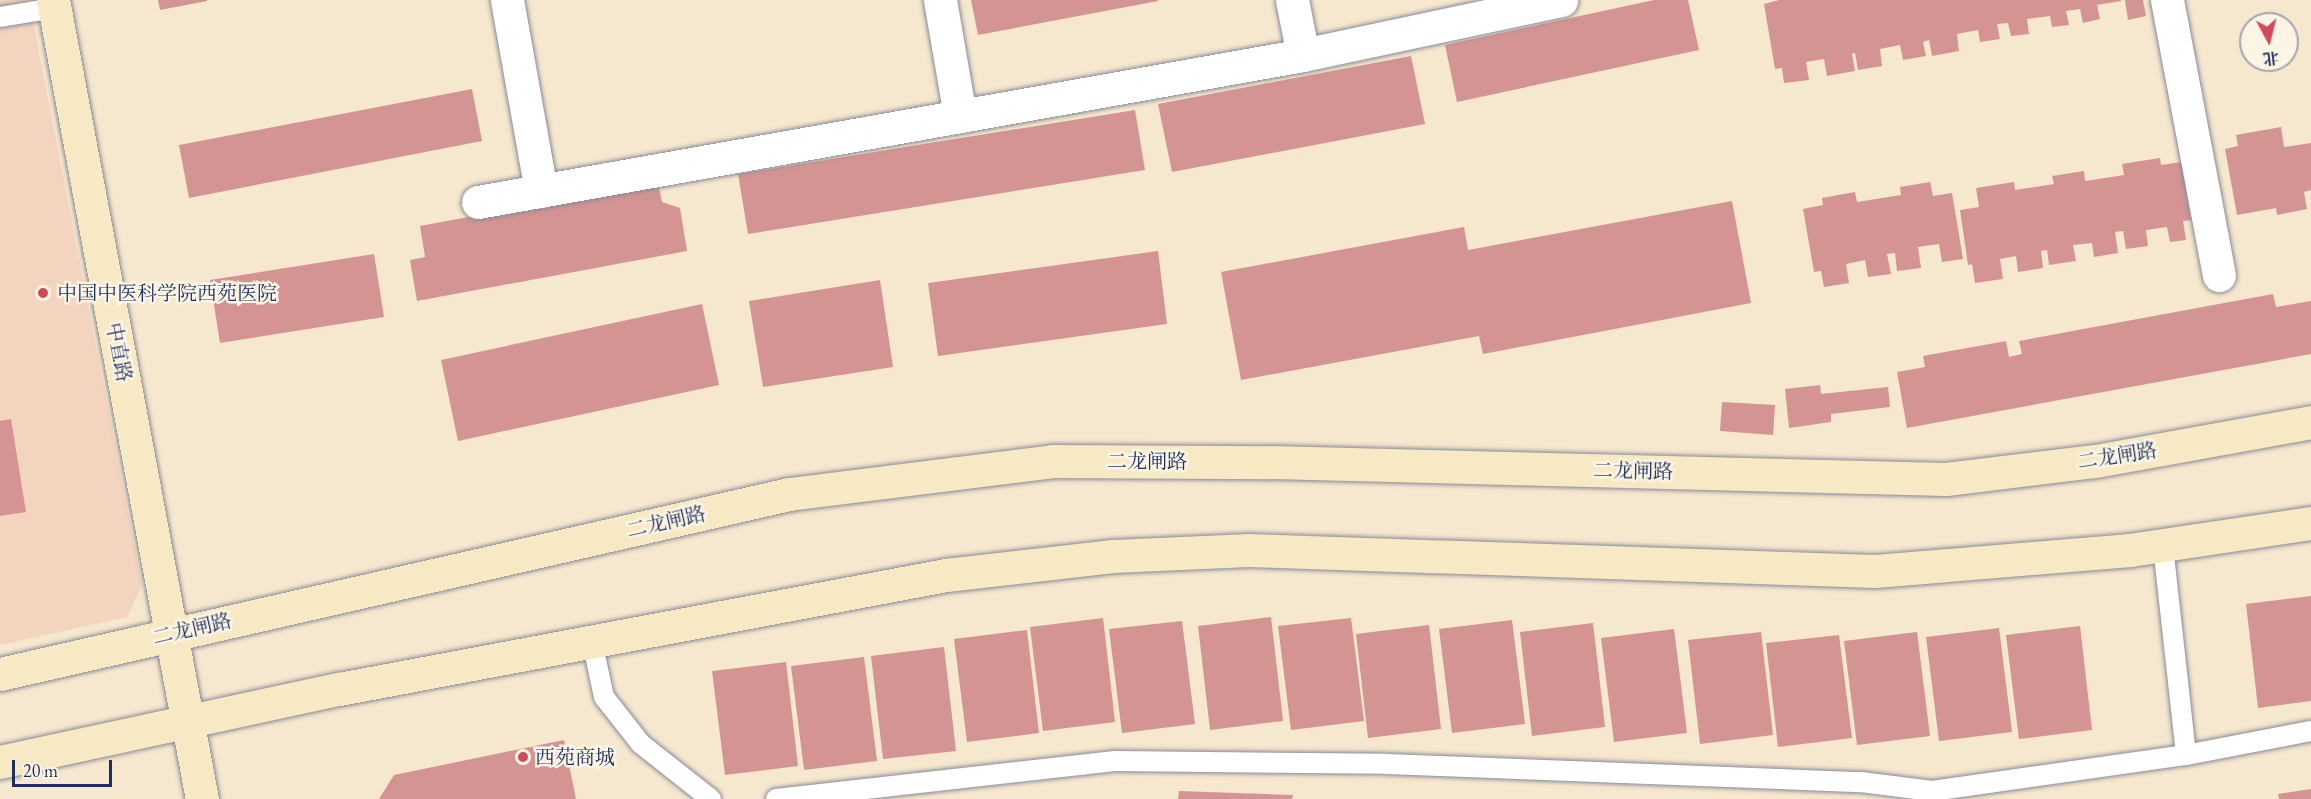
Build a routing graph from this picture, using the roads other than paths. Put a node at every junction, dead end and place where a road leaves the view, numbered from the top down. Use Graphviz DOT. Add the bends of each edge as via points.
graph roads {
  1 [pos="507,0"];
  2 [pos="940,0"];
  3 [pos="1292,0"];
  4 [pos="1561,0"];
  5 [pos="2167,0"];
  6 [pos="54,4"];
  7 [pos="0,18"];
  8 [pos="1303,55"];
  9 [pos="960,116"];
  10 [pos="541,191"];
  11 [pos="478,202"];
  12 [pos="2219,275"];
  13 [pos="2311,422"];
  14 [pos="2311,523"];
  15 [pos="2163,546"];
  16 [pos="171,633"];
  17 [pos="592,641"];
  18 [pos="0,674"];
  19 [pos="187,722"];
  20 [pos="2311,731"];
  21 [pos="2186,755"];
  22 [pos="0,762"];
  23 [pos="1932,795"];
  24 [pos="202,799"];
  25 [pos="711,799"];
  26 [pos="776,799"];
  1 -- 10 [label="street"];
  2 -- 9 [label="street"];
  3 -- 8 [label="street"];
  4 -- 8 [label="street"];
  5 -- 12 [label="street"];
  6 -- 7 [label="lane"];
  6 -- 16 [label="main road, 中直路"];
  8 -- 9 [label="street"];
  9 -- 10 [label="street"];
  10 -- 11 [label="street"];
  13 -- 16 [label="main road, 二龙闸路" via="2095,461 1946,479 1295,462 1053,460 789,494"];
  14 -- 15 [label="main road"];
  15 -- 17 [label="main road" via="1875,571 1249,550 1113,556 946,575"];
  15 -- 21 [label="lane"];
  16 -- 18 [label="main road, 二龙闸路"];
  16 -- 19 [label="main road, 中直路"];
  17 -- 19 [label="main road"];
  17 -- 25 [label="lane" via="604,697 641,744"];
  19 -- 22 [label="main road"];
  19 -- 24 [label="main road"];
  20 -- 21 [label="lane"];
  21 -- 23 [label="lane"];
  23 -- 26 [label="lane" via="1861,782 1387,764 1114,760"];
}
